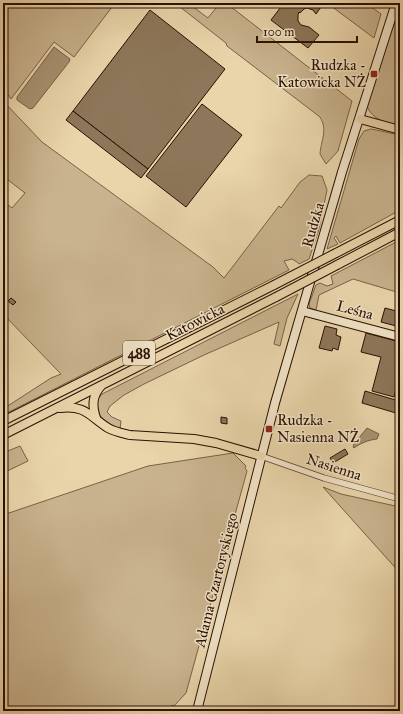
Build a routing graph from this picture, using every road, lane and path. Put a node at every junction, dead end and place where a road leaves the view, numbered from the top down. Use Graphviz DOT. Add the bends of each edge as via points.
graph roads {
  1 [pos="396,3"];
  2 [pos="360,119"];
  3 [pos="400,130"];
  4 [pos="400,215"];
  5 [pos="400,220"];
  6 [pos="400,232"];
  7 [pos="361,240"];
  8 [pos="302,311"];
  9 [pos="400,337"];
  10 [pos="102,384"];
  11 [pos="55,408"];
  12 [pos="96,418"];
  13 [pos="3,422"];
  14 [pos="3,435"];
  15 [pos="261,456"];
  16 [pos="400,499"];
  17 [pos="197,711"];
  1 -- 2 [label="street, Rudzka"];
  2 -- 3 [label="main road"];
  2 -- 8 [label="street, Rudzka"];
  4 -- 7 [label="main road"];
  5 -- 7 [label="main road, Katowicka / 488"];
  6 -- 10 [label="main road, Katowicka / 488, bridge"];
  7 -- 13 [label="main road, Katowicka / 488, bridge"];
  8 -- 9 [label="street, Leśna"];
  8 -- 15 [label="street, Rudzka"];
  10 -- 11 [label="main road, Katowicka / 488"];
  10 -- 12 [label="main road" via="94,399"];
  11 -- 12 [label="main road" via="77,408"];
  11 -- 14 [label="main road, Katowicka / 488"];
  12 -- 15 [label="main road" via="120,433 194,439"];
  15 -- 16 [label="street, Nasienna" via="324,478"];
  15 -- 17 [label="street, Adama Czartoryskiego"];
}
